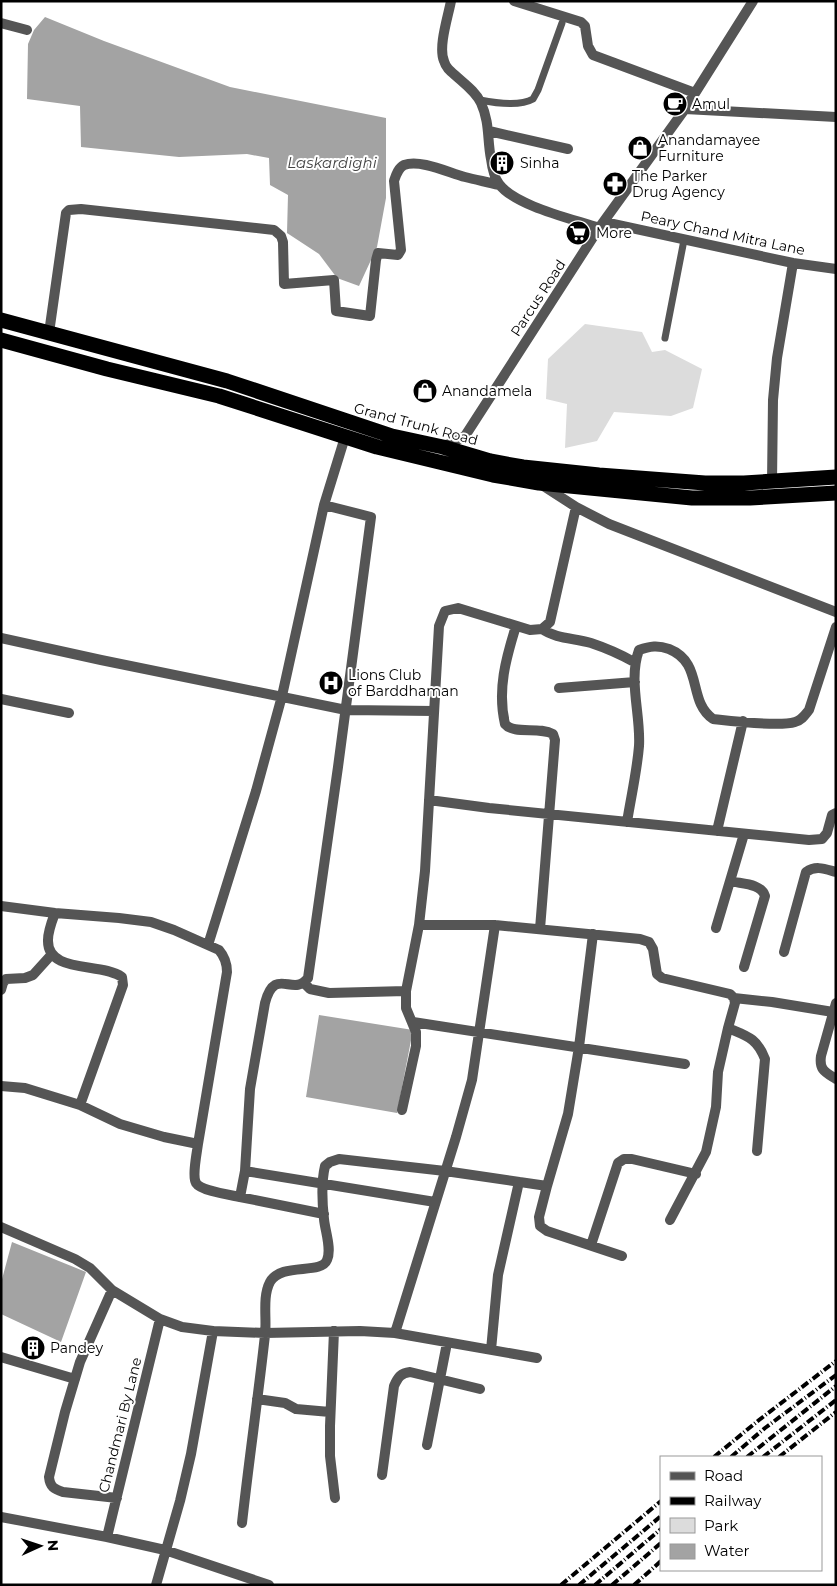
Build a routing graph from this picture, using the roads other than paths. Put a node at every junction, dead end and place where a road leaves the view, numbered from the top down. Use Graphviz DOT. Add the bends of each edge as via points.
graph roads {
  1 [pos="450,1"];
  2 [pos="514,1"];
  3 [pos="753,1"];
  4 [pos="562,22"];
  5 [pos="1,23"];
  6 [pos="27,30"];
  7 [pos="695,93"];
  8 [pos="480,100"];
  9 [pos="685,110"];
  10 [pos="836,117"];
  11 [pos="489,130"];
  12 [pos="568,149"];
  13 [pos="499,185"];
  14 [pos="602,225"];
  15 [pos="684,240"];
  16 [pos="793,263"];
  17 [pos="836,269"];
  18 [pos="1,320"];
  19 [pos="49,333"];
  20 [pos="665,338"];
  21 [pos="1,340"];
  22 [pos="465,436"];
  23 [pos="346,437"];
  24 [pos="443,447"];
  25 [pos="438,462"];
  26 [pos="467,462"];
  27 [pos="523,467"];
  28 [pos="836,476"];
  29 [pos="772,482"];
  30 [pos="539,483"];
  31 [pos="836,493"];
  32 [pos="324,505"];
  33 [pos="576,507"];
  34 [pos="836,612"];
  35 [pos="516,626"];
  36 [pos="836,627"];
  37 [pos="542,629"];
  38 [pos="1,638"];
  39 [pos="634,662"];
  40 [pos="635,682"];
  41 [pos="559,688"];
  42 [pos="282,696"];
  43 [pos="1,700"];
  44 [pos="346,710"];
  45 [pos="434,711"];
  46 [pos="69,713"];
  47 [pos="743,721"];
  48 [pos="430,800"];
  49 [pos="549,813"];
  50 [pos="836,813"];
  51 [pos="627,822"];
  52 [pos="717,831"];
  53 [pos="744,834"];
  54 [pos="836,872"];
  55 [pos="730,882"];
  56 [pos="1,906"];
  57 [pos="55,913"];
  58 [pos="419,924"];
  59 [pos="495,925"];
  60 [pos="716,928"];
  61 [pos="540,929"];
  62 [pos="593,934"];
  63 [pos="208,945"];
  64 [pos="784,952"];
  65 [pos="52,954"];
  66 [pos="744,967"];
  67 [pos="304,983"];
  68 [pos="1,990"];
  69 [pos="406,991"];
  70 [pos="734,998"];
  71 [pos="834,1008"];
  72 [pos="413,1022"];
  73 [pos="728,1028"];
  74 [pos="480,1032"];
  75 [pos="579,1047"];
  76 [pos="685,1064"];
  77 [pos="836,1079"];
  78 [pos="1,1086"];
  79 [pos="80,1105"];
  80 [pos="402,1110"];
  81 [pos="198,1144"];
  82 [pos="757,1151"];
  83 [pos="245,1171"];
  84 [pos="445,1171"];
  85 [pos="696,1174"];
  86 [pos="519,1182"];
  87 [pos="322,1184"];
  88 [pos="547,1186"];
  89 [pos="240,1197"];
  90 [pos="435,1202"];
  91 [pos="324,1214"];
  92 [pos="670,1220"];
  93 [pos="1,1227"];
  94 [pos="590,1246"];
  95 [pos="622,1256"];
  96 [pos="112,1290"];
  97 [pos="160,1319"];
  98 [pos="213,1331"];
  99 [pos="334,1331"];
  100 [pos="265,1333"];
  101 [pos="395,1333"];
  102 [pos="447,1343"];
  103 [pos="491,1350"];
  104 [pos="1,1357"];
  105 [pos="537,1358"];
  106 [pos="440,1378"];
  107 [pos="75,1379"];
  108 [pos="480,1389"];
  109 [pos="257,1399"];
  110 [pos="330,1412"];
  111 [pos="428,1444"];
  112 [pos="382,1475"];
  113 [pos="117,1498"];
  114 [pos="335,1498"];
  115 [pos="1,1517"];
  116 [pos="242,1523"];
  117 [pos="107,1536"];
  118 [pos="165,1550"];
  119 [pos="156,1585"];
  120 [pos="269,1585"];
  1 -- 8 [label="street" via="442,52 444,61"];
  2 -- 7 [label="street" via="581,22 593,55"];
  3 -- 7 [label="street, Parcus Road"];
  4 -- 8 [label="lane" via="532,99 523,103"];
  5 -- 6 [label="street"];
  7 -- 9 [label="street, Parcus Road"];
  8 -- 11 [label="street"];
  9 -- 10 [label="street"];
  9 -- 14 [label="street, Parcus Road"];
  11 -- 12 [label="street"];
  11 -- 13 [label="street" via="490,158"];
  13 -- 14 [label="street, Peary Chand Mitra Lane" via="516,199 530,205"];
  13 -- 19 [label="street" via="414,164 403,166 397,172 394,181 401,250 394,256 378,254 370,316 336,311 334,280 284,284 283,242 274,230 81,208 69,210"];
  14 -- 15 [label="street, Peary Chand Mitra Lane"];
  14 -- 22 [label="street, Parcus Road"];
  15 -- 16 [label="street, Peary Chand Mitra Lane"];
  15 -- 20 [label="lane"];
  16 -- 17 [label="street, Peary Chand Mitra Lane"];
  16 -- 29 [label="street" via="777,358"];
  18 -- 19 [label="highway, Grand Trunk Road"];
  19 -- 24 [label="highway, Grand Trunk Road" via="228,381 392,436"];
  21 -- 23 [label="highway, Grand Trunk Road" via="219,396"];
  22 -- 24 [label="street"];
  22 -- 26 [label="street" via="471,449"];
  23 -- 25 [label="highway, Grand Trunk Road"];
  23 -- 32 [label="street"];
  24 -- 25 [label="street"];
  24 -- 26 [label="highway, Grand Trunk Road"];
  25 -- 26 [label="highway, Grand Trunk Road"];
  26 -- 27 [label="highway, Grand Trunk Road"];
  26 -- 30 [label="highway, Grand Trunk Road"];
  27 -- 29 [label="highway, Grand Trunk Road" via="680,482"];
  27 -- 30 [label="street"];
  28 -- 29 [label="highway, Grand Trunk Road"];
  30 -- 31 [label="highway, Grand Trunk Road" via="692,498"];
  30 -- 33 [label="street"];
  32 -- 42 [label="street"];
  32 -- 44 [label="street" via="371,516"];
  33 -- 34 [label="street" via="609,524"];
  33 -- 37 [label="street" via="550,622"];
  35 -- 37 [label="street"];
  35 -- 45 [label="street" via="458,608 445,611 439,626"];
  35 -- 49 [label="street" via="504,669 503,717 508,727 553,734"];
  36 -- 47 [label="street" via="809,710 803,719 783,724"];
  37 -- 39 [label="street" via="605,648"];
  38 -- 42 [label="street"];
  39 -- 40 [label="street"];
  39 -- 47 [label="street" via="639,650 650,646 675,652 686,660 706,714 713,718"];
  40 -- 41 [label="street"];
  40 -- 51 [label="street" via="638,747"];
  42 -- 44 [label="street"];
  42 -- 63 [label="street"];
  43 -- 46 [label="street"];
  44 -- 45 [label="street"];
  44 -- 67 [label="street" via="310,970"];
  45 -- 48 [label="street"];
  47 -- 52 [label="street"];
  48 -- 49 [label="street"];
  48 -- 58 [label="street"];
  49 -- 51 [label="street"];
  49 -- 61 [label="street"];
  50 -- 53 [label="street" via="832,815 822,839"];
  51 -- 52 [label="street"];
  52 -- 53 [label="street"];
  53 -- 55 [label="street"];
  54 -- 64 [label="street" via="819,868 806,872"];
  55 -- 60 [label="street"];
  55 -- 66 [label="street" via="759,887 765,896"];
  56 -- 57 [label="street"];
  57 -- 63 [label="street" via="151,922"];
  57 -- 65 [label="street" via="48,939"];
  58 -- 59 [label="street"];
  58 -- 69 [label="street"];
  59 -- 61 [label="street"];
  59 -- 74 [label="street"];
  61 -- 62 [label="street"];
  62 -- 70 [label="street" via="649,942 657,974 662,978 730,994"];
  62 -- 75 [label="street"];
  63 -- 81 [label="street" via="223,955 227,972"];
  65 -- 68 [label="street" via="33,975 6,979"];
  65 -- 79 [label="street" via="55,959 68,964 115,972 122,978 123,985"];
  67 -- 69 [label="street" via="310,989 329,993"];
  67 -- 83 [label="street" via="297,986 280,983 268,991 250,1089"];
  69 -- 72 [label="street" via="406,1008"];
  70 -- 71 [label="street"];
  70 -- 73 [label="street"];
  71 -- 77 [label="street" via="820,1064"];
  72 -- 74 [label="street"];
  72 -- 80 [label="street" via="416,1046"];
  73 -- 82 [label="street" via="751,1038 765,1059"];
  73 -- 85 [label="street" via="718,1072 712,1130"];
  74 -- 75 [label="street"];
  74 -- 84 [label="street" via="472,1080"];
  75 -- 76 [label="street"];
  75 -- 88 [label="street" via="568,1114"];
  78 -- 79 [label="street" via="25,1088"];
  79 -- 81 [label="street" via="120,1124"];
  81 -- 89 [label="street" via="196,1183 202,1188"];
  83 -- 87 [label="street"];
  83 -- 89 [label="street"];
  84 -- 86 [label="street"];
  84 -- 87 [label="street" via="339,1160 325,1166"];
  84 -- 90 [label="street"];
  85 -- 92 [label="street"];
  85 -- 94 [label="street" via="632,1159 618,1162"];
  86 -- 88 [label="street"];
  86 -- 103 [label="street" via="498,1275"];
  87 -- 90 [label="street"];
  87 -- 91 [label="street"];
  88 -- 94 [label="street" via="540,1226"];
  89 -- 91 [label="street"];
  90 -- 101 [label="street"];
  91 -- 100 [label="street" via="329,1252 327,1260 320,1266 280,1272 270,1282 266,1296"];
  93 -- 96 [label="street" via="76,1259"];
  94 -- 95 [label="street"];
  96 -- 97 [label="street"];
  96 -- 107 [label="street"];
  97 -- 98 [label="street" via="182,1327"];
  97 -- 113 [label="street, Chandmari By Lane"];
  98 -- 100 [label="street"];
  98 -- 118 [label="street" via="191,1454"];
  99 -- 100 [label="street"];
  99 -- 101 [label="street"];
  99 -- 110 [label="street"];
  100 -- 109 [label="street"];
  101 -- 102 [label="street"];
  102 -- 103 [label="street"];
  102 -- 106 [label="street"];
  103 -- 105 [label="street"];
  104 -- 107 [label="street"];
  106 -- 108 [label="street"];
  106 -- 111 [label="street"];
  106 -- 112 [label="street" via="410,1372 398,1378 394,1386"];
  107 -- 113 [label="street" via="49,1477 50,1484 63,1492"];
  109 -- 110 [label="street" via="285,1403 296,1410"];
  109 -- 116 [label="street"];
  110 -- 114 [label="street" via="330,1456"];
  113 -- 117 [label="street, Chandmari By Lane"];
  115 -- 117 [label="street"];
  117 -- 118 [label="street"];
  118 -- 119 [label="street"];
  118 -- 120 [label="street"];
}
